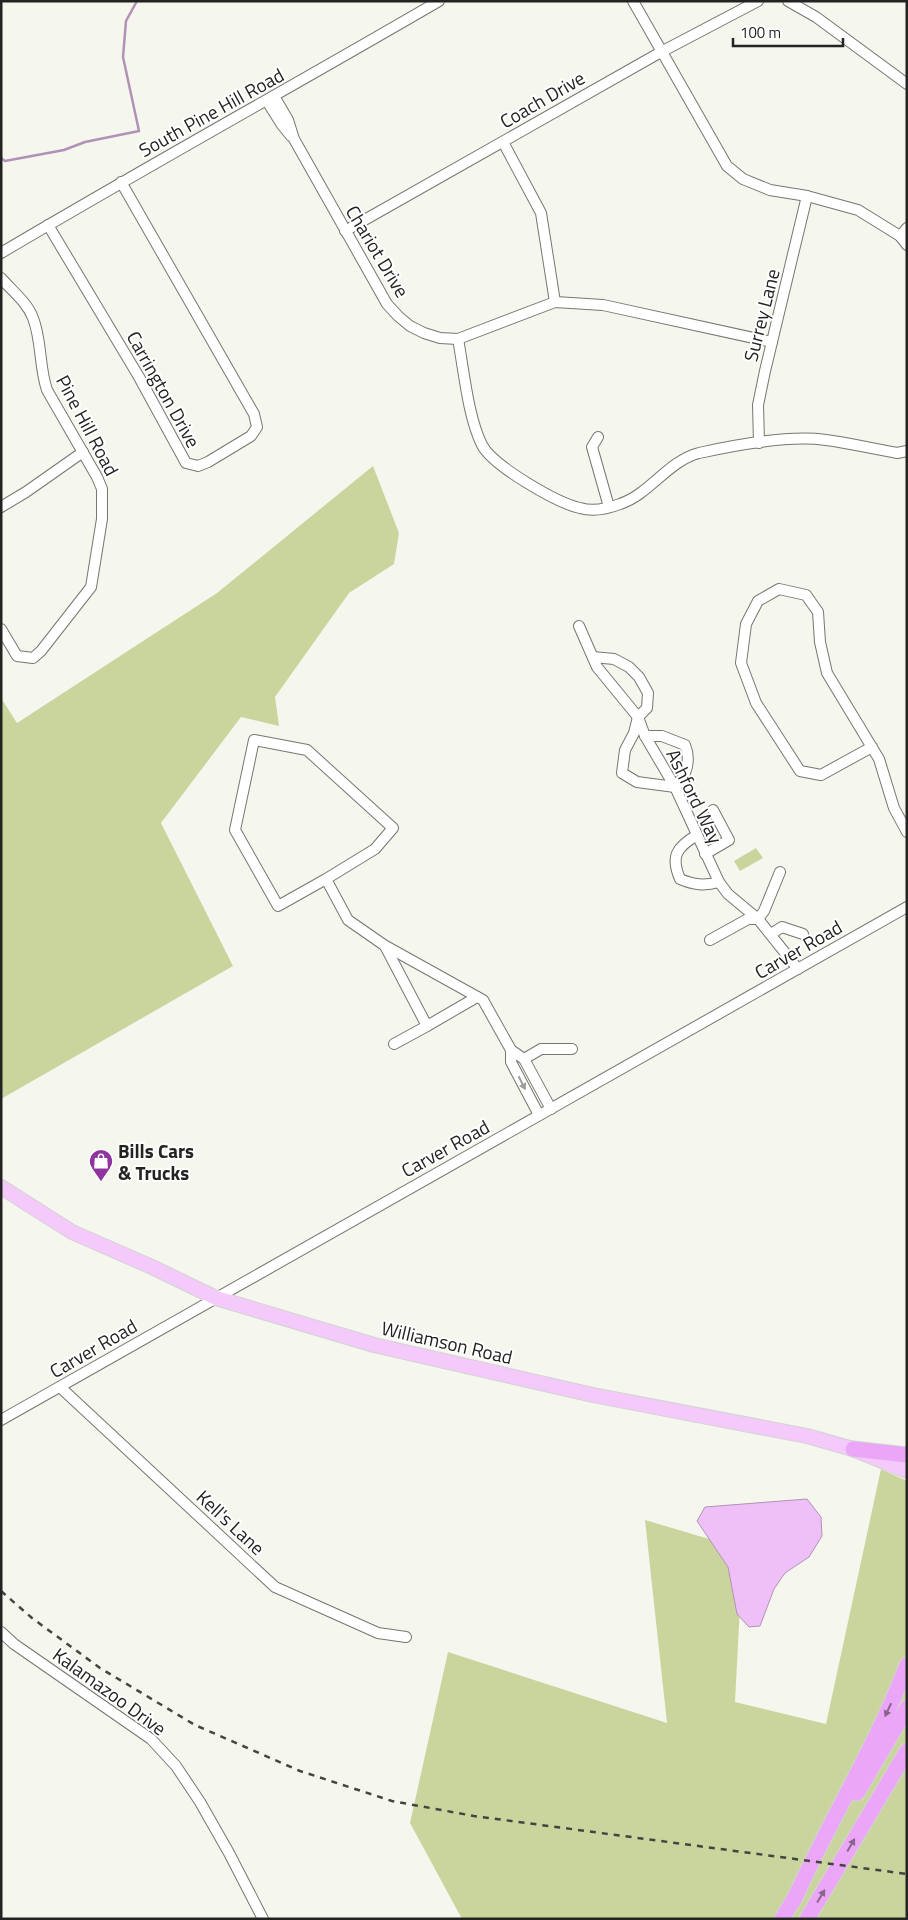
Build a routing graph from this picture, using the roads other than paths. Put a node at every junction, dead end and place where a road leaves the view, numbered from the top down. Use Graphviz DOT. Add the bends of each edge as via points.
graph roads {
  1 [pos="439,1"];
  2 [pos="633,1"];
  3 [pos="758,1"];
  4 [pos="788,1"];
  5 [pos="661,52"];
  6 [pos="907,84"];
  7 [pos="271,98"];
  8 [pos="503,142"];
  9 [pos="121,182"];
  10 [pos="807,196"];
  11 [pos="48,225"];
  12 [pos="345,231"];
  13 [pos="903,232"];
  14 [pos="907,245"];
  15 [pos="1,253"];
  16 [pos="1,278"];
  17 [pos="556,302"];
  18 [pos="458,339"];
  19 [pos="772,342"];
  20 [pos="598,437"];
  21 [pos="759,443"];
  22 [pos="907,451"];
  23 [pos="83,452"];
  24 [pos="1,507"];
  25 [pos="609,507"];
  26 [pos="580,626"];
  27 [pos="1,629"];
  28 [pos="593,657"];
  29 [pos="638,717"];
  30 [pos="645,736"];
  31 [pos="872,747"];
  32 [pos="674,787"];
  33 [pos="713,810"];
  34 [pos="907,832"];
  35 [pos="697,835"];
  36 [pos="705,854"];
  37 [pos="780,872"];
  38 [pos="326,879"];
  39 [pos="719,882"];
  40 [pos="907,907"];
  41 [pos="758,919"];
  42 [pos="771,934"];
  43 [pos="803,934"];
  44 [pos="710,940"];
  45 [pos="384,945"];
  46 [pos="798,969"];
  47 [pos="477,996"];
  48 [pos="427,1026"];
  49 [pos="394,1044"];
  50 [pos="572,1049"];
  51 [pos="511,1050"];
  52 [pos="524,1058"];
  53 [pos="551,1109"];
  54 [pos="539,1115"];
  55 [pos="1,1187"];
  56 [pos="216,1298"];
  57 [pos="60,1387"];
  58 [pos="1,1420"];
  59 [pos="853,1449"];
  60 [pos="907,1455"];
  61 [pos="907,1471"];
  62 [pos="1,1632"];
  63 [pos="406,1637"];
  64 [pos="907,1665"];
  65 [pos="907,1708"];
  66 [pos="907,1751"];
  67 [pos="907,1767"];
  68 [pos="867,1818"];
  69 [pos="794,1900"];
  70 [pos="263,1919"];
  71 [pos="782,1919"];
  72 [pos="807,1919"];
  1 -- 7 [label="street, South Pine Hill Road"];
  2 -- 5 [label="street"];
  3 -- 5 [label="street, Coach Drive"];
  4 -- 6 [label="street" via="816,17"];
  5 -- 8 [label="street, Coach Drive"];
  5 -- 10 [label="street" via="727,166 743,179 770,190"];
  7 -- 9 [label="street, South Pine Hill Road"];
  7 -- 12 [label="street, Chariot Drive" via="282,125 294,139"];
  8 -- 12 [label="street, Coach Drive"];
  8 -- 17 [label="street" via="541,213"];
  9 -- 11 [label="street, South Pine Hill Road"];
  9 -- 11 [label="street, Carrington Drive" via="254,414 257,427 251,436 208,462 198,466 186,463"];
  10 -- 13 [label="street" via="858,210"];
  10 -- 19 [label="street, Surrey Lane"];
  11 -- 15 [label="street, South Pine Hill Road"];
  12 -- 18 [label="street, Chariot Drive" via="387,304 398,316 424,333"];
  13 -- 14 [label="street"];
  16 -- 23 [label="street, Pine Hill Road" via="33,317 47,390"];
  17 -- 18 [label="street, Chariot Drive"];
  17 -- 19 [label="street, Chariot Drive" via="603,304"];
  18 -- 25 [label="street" via="475,427 483,447 495,460 566,504 580,509"];
  19 -- 21 [label="street, Surrey Lane" via="758,405"];
  20 -- 25 [label="street" via="592,446"];
  21 -- 22 [label="street" via="826,440 887,452"];
  21 -- 25 [label="street" via="697,454 668,471 632,499"];
  23 -- 24 [label="street"];
  23 -- 27 [label="street, Pine Hill Road" via="102,489 102,519 91,587 33,658 17,656"];
  26 -- 28 [label="street, Ashford Way"];
  28 -- 29 [label="street, Ashford Way" via="597,667"];
  28 -- 29 [label="street" via="614,659 639,677 648,693 648,708"];
  29 -- 30 [label="street, Ashford Way"];
  29 -- 32 [label="street" via="625,750 622,772 637,782"];
  30 -- 32 [label="street, Ashford Way"];
  30 -- 32 [label="street" via="662,736 685,745 689,755 683,781"];
  31 -- 31 [label="street" via="827,673 818,612 806,595 779,589 758,601 746,624 741,664 756,704 800,771 820,775"];
  31 -- 34 [label="street" via="879,759 894,808"];
  32 -- 35 [label="street, Ashford Way"];
  33 -- 36 [label="street" via="729,840"];
  35 -- 36 [label="street, Ashford Way"];
  35 -- 39 [label="street" via="677,852 674,866 680,879 705,886"];
  36 -- 39 [label="street, Ashford Way"];
  37 -- 41 [label="street"];
  38 -- 38 [label="street" via="278,906 236,830 254,740 307,750 393,828 374,849"];
  38 -- 45 [label="street" via="348,920"];
  39 -- 41 [label="street, Ashford Way" via="728,894"];
  40 -- 46 [label="street, Carver Road"];
  41 -- 42 [label="street, Ashford Way"];
  41 -- 44 [label="street" via="748,919"];
  42 -- 43 [label="street" via="782,927"];
  42 -- 46 [label="street, Ashford Way"];
  45 -- 47 [label="street"];
  45 -- 48 [label="street"];
  46 -- 53 [label="street, Carver Road"];
  47 -- 48 [label="street"];
  47 -- 51 [label="street" via="483,1000"];
  48 -- 49 [label="street"];
  50 -- 52 [label="street" via="541,1049"];
  51 -- 52 [label="street"];
  51 -- 54 [label="street, one-way" via="511,1062"];
  52 -- 53 [label="street"];
  53 -- 54 [label="street, Carver Road"];
  54 -- 56 [label="street, Carver Road"];
  55 -- 56 [label="main road, Williamson Road" via="72,1232"];
  56 -- 57 [label="street, Carver Road"];
  56 -- 59 [label="main road, Williamson Road" via="374,1345 593,1396 807,1436"];
  57 -- 58 [label="street, Carver Road"];
  57 -- 63 [label="street, Kell's Lane" via="275,1587 378,1633"];
  59 -- 60 [label="highway"];
  59 -- 61 [label="main road, Williamson Road"];
  62 -- 70 [label="street, Kalamazoo Drive" via="152,1739 176,1766 200,1802"];
  64 -- 69 [label="highway, one-way" via="887,1714"];
  65 -- 69 [label="highway"];
  66 -- 68 [label="highway"];
  67 -- 68 [label="highway"];
  72 -- 68 [label="highway, one-way"];
  69 -- 71 [label="highway"];
}
